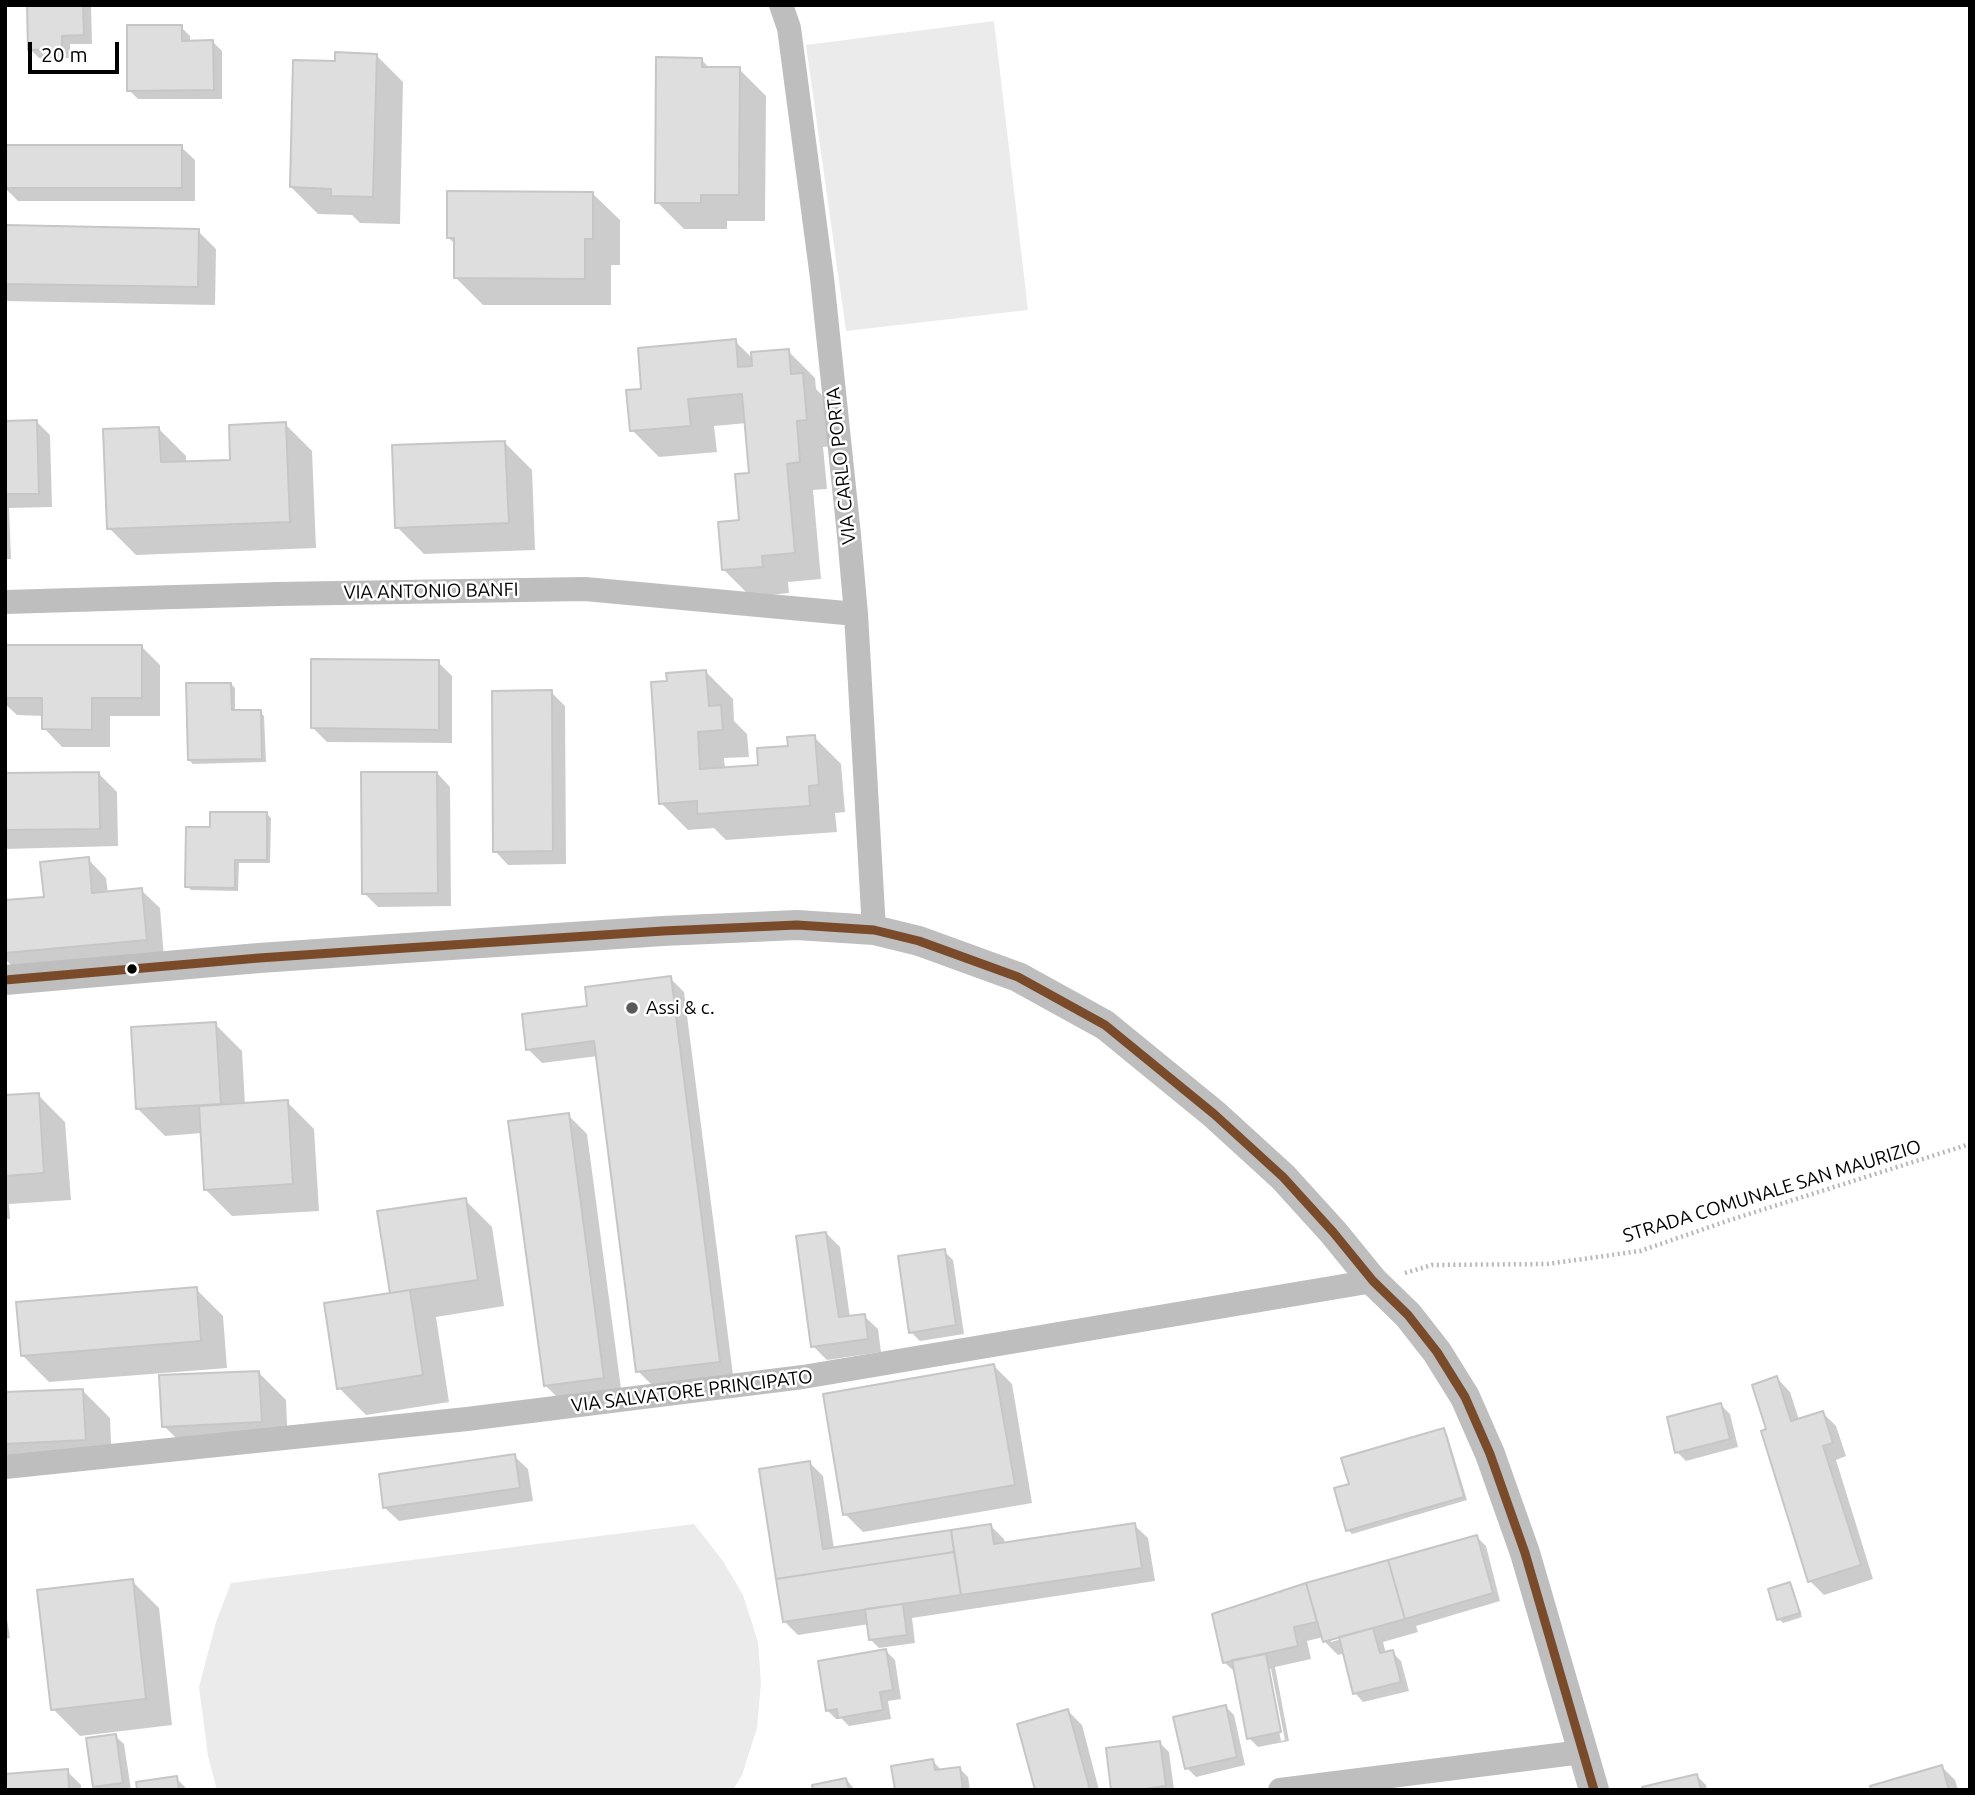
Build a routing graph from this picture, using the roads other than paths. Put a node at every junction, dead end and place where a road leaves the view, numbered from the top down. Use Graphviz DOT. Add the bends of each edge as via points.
graph roads {
  1 [pos="781,5"];
  2 [pos="5,602"];
  3 [pos="856,614"];
  4 [pos="874,930"];
  5 [pos="5,980"];
  6 [pos="1373,1281"];
  7 [pos="5,1467"];
  8 [pos="1582,1752"];
  9 [pos="1280,1790"];
  10 [pos="1594,1790"];
  1 -- 3 [label="street, VIA CARLO PORTA" via="789,28 822,278"];
  2 -- 3 [label="street, VIA ANTONIO BANFI" via="585,589"];
  3 -- 4 [label="street, VIA CARLO PORTA"];
  4 -- 5 [label="street" via="797,925 663,931"];
  4 -- 6 [label="street" via="1018,976 1105,1025 1283,1177"];
  6 -- 7 [label="street, VIA SALVATORE PRINCIPATO" via="803,1377 467,1419"];
  6 -- 8 [label="street" via="1408,1315 1465,1397 1525,1553"];
  8 -- 9 [label="street"];
  8 -- 10 [label="street"];
}
